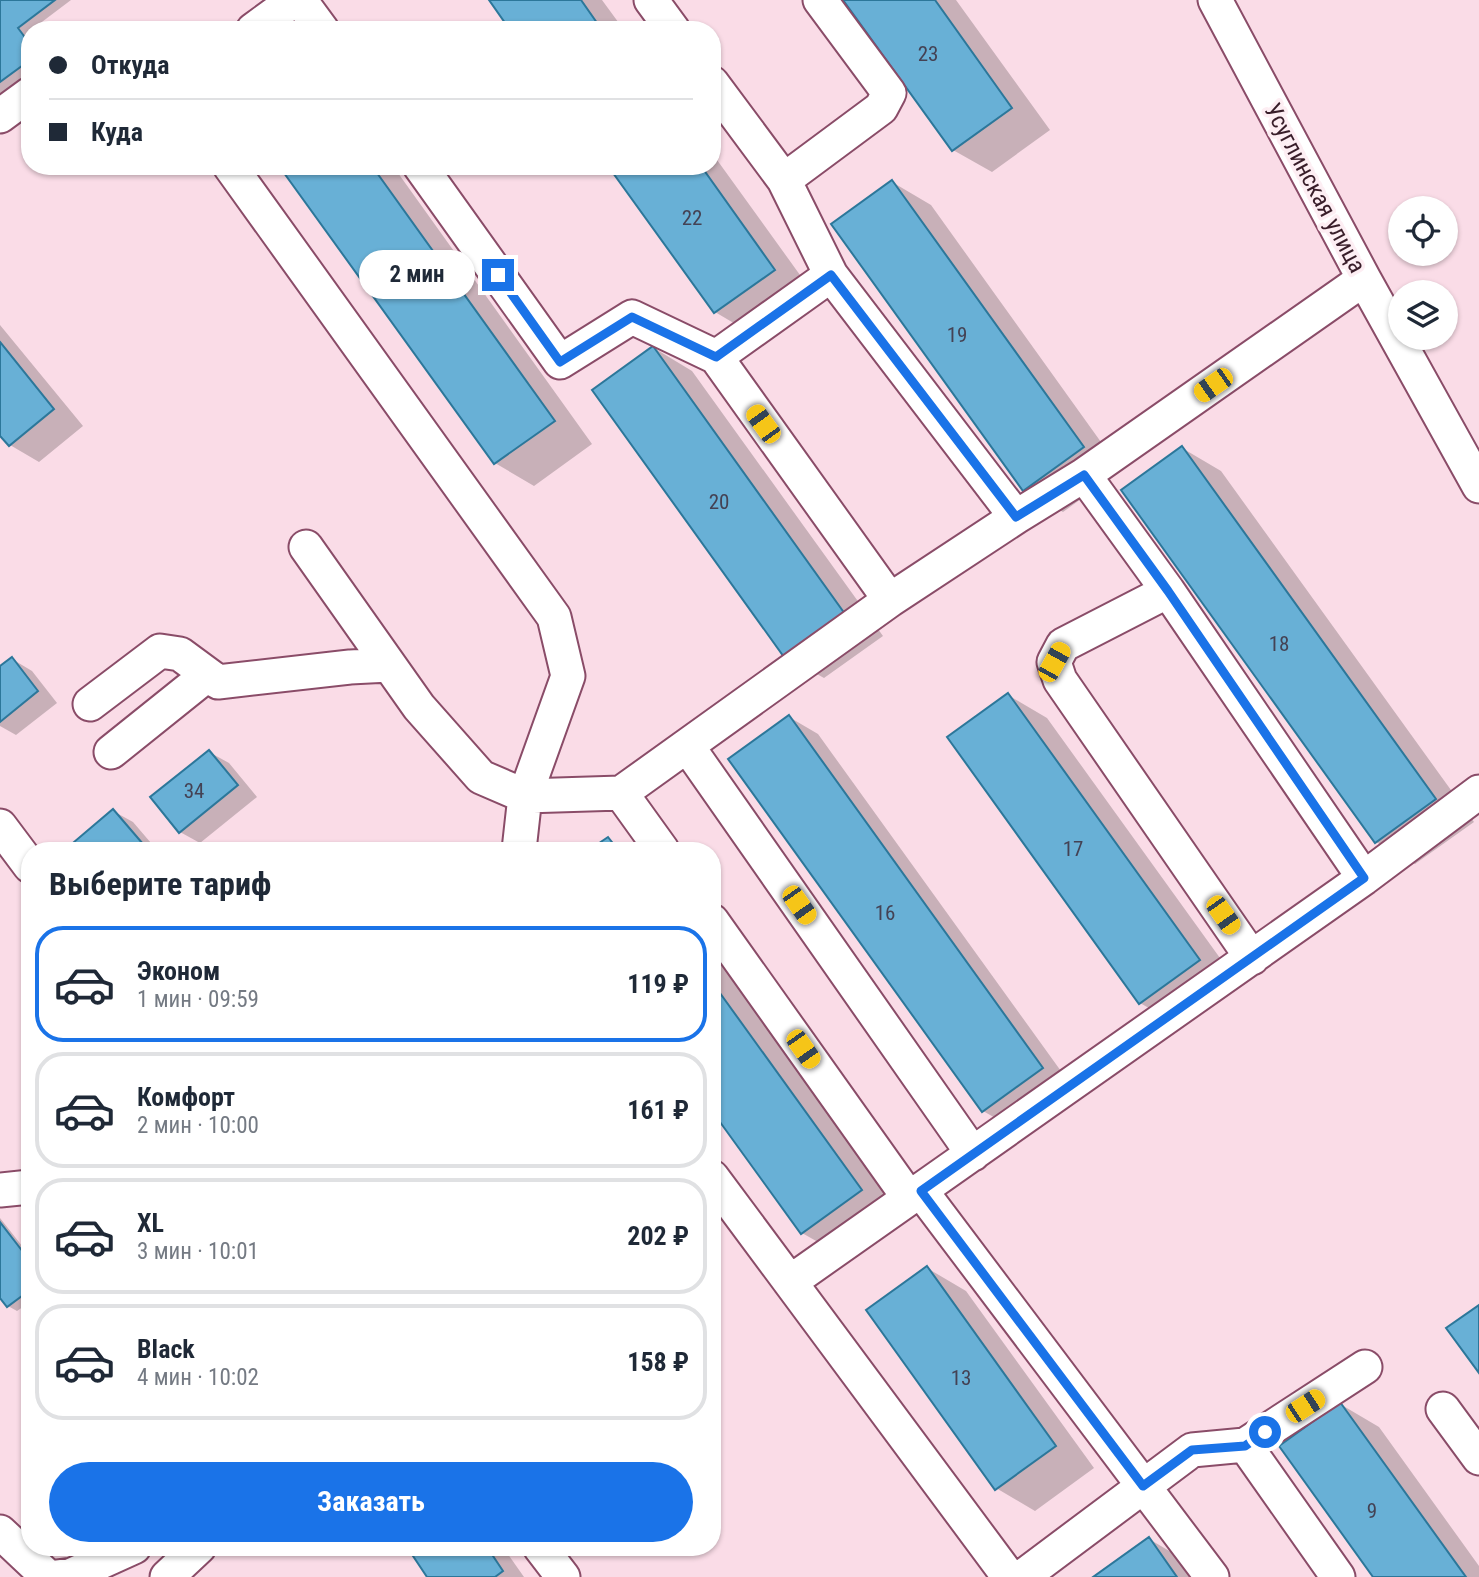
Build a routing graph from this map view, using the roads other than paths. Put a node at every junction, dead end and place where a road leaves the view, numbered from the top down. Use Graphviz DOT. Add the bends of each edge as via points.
graph roads {
  1 [pos="294,0"];
  2 [pos="300,0"];
  3 [pos="651,0"];
  4 [pos="820,0"];
  5 [pos="1214,0"];
  6 [pos="265,21"];
  7 [pos="275,21"];
  8 [pos="315,21"];
  9 [pos="666,21"];
  10 [pos="721,95"];
  11 [pos="21,101"];
  12 [pos="0,116"];
  13 [pos="236,175"];
  14 [pos="426,175"];
  15 [pos="784,180"];
  16 [pos="831,275"];
  17 [pos="1364,279"];
  18 [pos="716,357"];
  19 [pos="1084,475"];
  20 [pos="1479,486"];
  21 [pos="1016,517"];
  22 [pos="306,547"];
  23 [pos="1168,591"];
  24 [pos="890,600"];
  25 [pos="389,665"];
  26 [pos="207,675"];
  27 [pos="90,704"];
  28 [pos="688,747"];
  29 [pos="111,752"];
  30 [pos="1479,792"];
  31 [pos="621,793"];
  32 [pos="524,796"];
  33 [pos="0,826"];
  34 [pos="520,842"];
  35 [pos="656,842"];
  36 [pos="21,854"];
  37 [pos="1364,878"];
  38 [pos="721,933"];
  39 [pos="1252,958"];
  40 [pos="973,1154"];
  41 [pos="21,1188"];
  42 [pos="721,1189"];
  43 [pos="0,1190"];
  44 [pos="915,1195"];
  45 [pos="790,1282"];
  46 [pos="1365,1367"];
  47 [pos="1443,1409"];
  48 [pos="1245,1446"];
  49 [pos="1479,1458"];
  50 [pos="1143,1486"];
  51 [pos="0,1532"];
  52 [pos="21,1552"];
  53 [pos="26,1556"];
  54 [pos="114,1556"];
  55 [pos="189,1556"];
  56 [pos="547,1556"];
  57 [pos="48,1577"];
  58 [pos="56,1577"];
  59 [pos="167,1577"];
  60 [pos="563,1577"];
  61 [pos="1009,1577"];
  62 [pos="1022,1577"];
  63 [pos="1213,1577"];
  64 [pos="1338,1577"];
  1 -- 6 [label="street"];
  1 -- 7 [label="street"];
  2 -- 8 [label="street"];
  3 -- 9 [label="street"];
  4 -- 15 [label="street" via="889,93 881,108"];
  5 -- 17 [label="street, Усуглинская улица"];
  10 -- 15 [label="street"];
  11 -- 12 [label="street"];
  13 -- 32 [label="street" via="554,617 568,676"];
  14 -- 18 [label="street" via="560,362 632,317"];
  15 -- 16 [label="street"];
  16 -- 18 [label="street"];
  16 -- 21 [label="street"];
  17 -- 19 [label="street"];
  17 -- 20 [label="street, Усуглинская улица"];
  18 -- 24 [label="street"];
  19 -- 21 [label="street"];
  19 -- 23 [label="street"];
  21 -- 24 [label="street"];
  22 -- 25 [label="street"];
  23 -- 37 [label="street"];
  23 -- 39 [label="street" via="1063,645 1054,662 1060,680"];
  24 -- 28 [label="street"];
  25 -- 26 [label="street" via="218,682"];
  25 -- 32 [label="street" via="481,777"];
  26 -- 27 [label="street" via="180,654 160,651"];
  26 -- 29 [label="street"];
  28 -- 31 [label="street"];
  28 -- 40 [label="street"];
  30 -- 37 [label="street"];
  31 -- 32 [label="street"];
  31 -- 35 [label="street"];
  32 -- 34 [label="street"];
  33 -- 36 [label="street"];
  37 -- 39 [label="street"];
  38 -- 44 [label="street"];
  39 -- 40 [label="street"];
  40 -- 44 [label="street"];
  41 -- 43 [label="street"];
  42 -- 45 [label="street"];
  44 -- 45 [label="street"];
  44 -- 50 [label="street"];
  45 -- 61 [label="street"];
  46 -- 48 [label="street"];
  47 -- 49 [label="street"];
  48 -- 50 [label="street" via="1192,1450"];
  48 -- 64 [label="street"];
  50 -- 62 [label="street"];
  50 -- 63 [label="street"];
  51 -- 52 [label="street"];
  53 -- 57 [label="street"];
  54 -- 58 [label="street" via="72,1575"];
  55 -- 59 [label="street"];
  56 -- 60 [label="street"];
}
